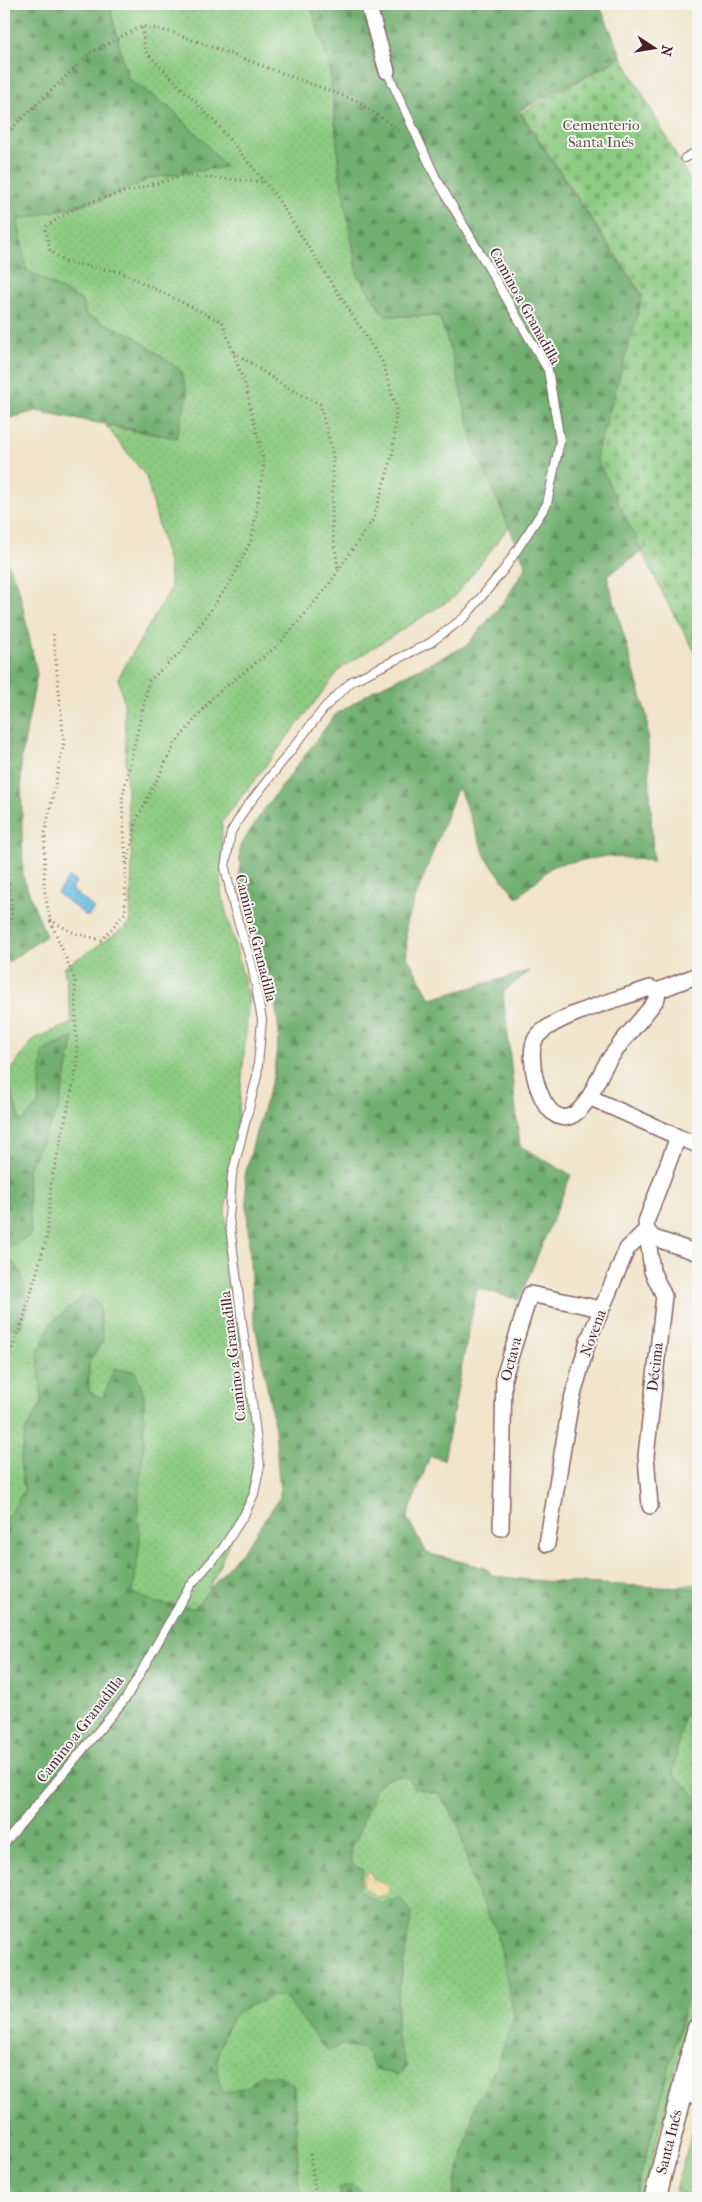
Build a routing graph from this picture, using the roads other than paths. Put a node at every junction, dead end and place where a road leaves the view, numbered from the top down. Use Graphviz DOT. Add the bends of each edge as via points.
graph roads {
  1 [pos="368,4"];
  2 [pos="387,71"];
  3 [pos="698,151"];
  4 [pos="685,158"];
  5 [pos="698,975"];
  6 [pos="657,991"];
  7 [pos="589,1097"];
  8 [pos="678,1137"];
  9 [pos="698,1145"];
  10 [pos="646,1230"];
  11 [pos="698,1253"];
  12 [pos="602,1309"];
  13 [pos="650,1506"];
  14 [pos="501,1528"];
  15 [pos="547,1544"];
  16 [pos="4,1844"];
  17 [pos="698,2028"];
  18 [pos="690,2094"];
  19 [pos="655,2198"];
  1 -- 2 [label="street"];
  2 -- 16 [label="lane, Camino a Granadilla" via="435,176 548,370 560,441 547,504 505,568 465,617 430,643 352,681 325,707 231,832 225,867 252,965 262,1020 258,1076 232,1175 229,1218 260,1466 254,1494 222,1548 190,1586 126,1698"];
  3 -- 4 [label="lane"];
  5 -- 6 [label="street"];
  6 -- 7 [label="street" via="656,1000 608,1061"];
  6 -- 7 [label="street" via="650,988 563,1019 536,1039 533,1066 538,1090 547,1108 558,1117 566,1118 575,1114"];
  7 -- 8 [label="street"];
  8 -- 9 [label="street"];
  8 -- 10 [label="street" via="646,1222"];
  10 -- 11 [label="street" via="654,1238"];
  10 -- 12 [label="street, Novena" via="627,1249"];
  10 -- 13 [label="street, Décima" via="652,1271 664,1296 646,1456"];
  12 -- 14 [label="street, Octava" via="530,1294 504,1377"];
  12 -- 15 [label="street, Novena" via="588,1341 570,1406"];
  17 -- 18 [label="main road, Santa Inés"];
  18 -- 19 [label="main road, Santa Inés"];
}
